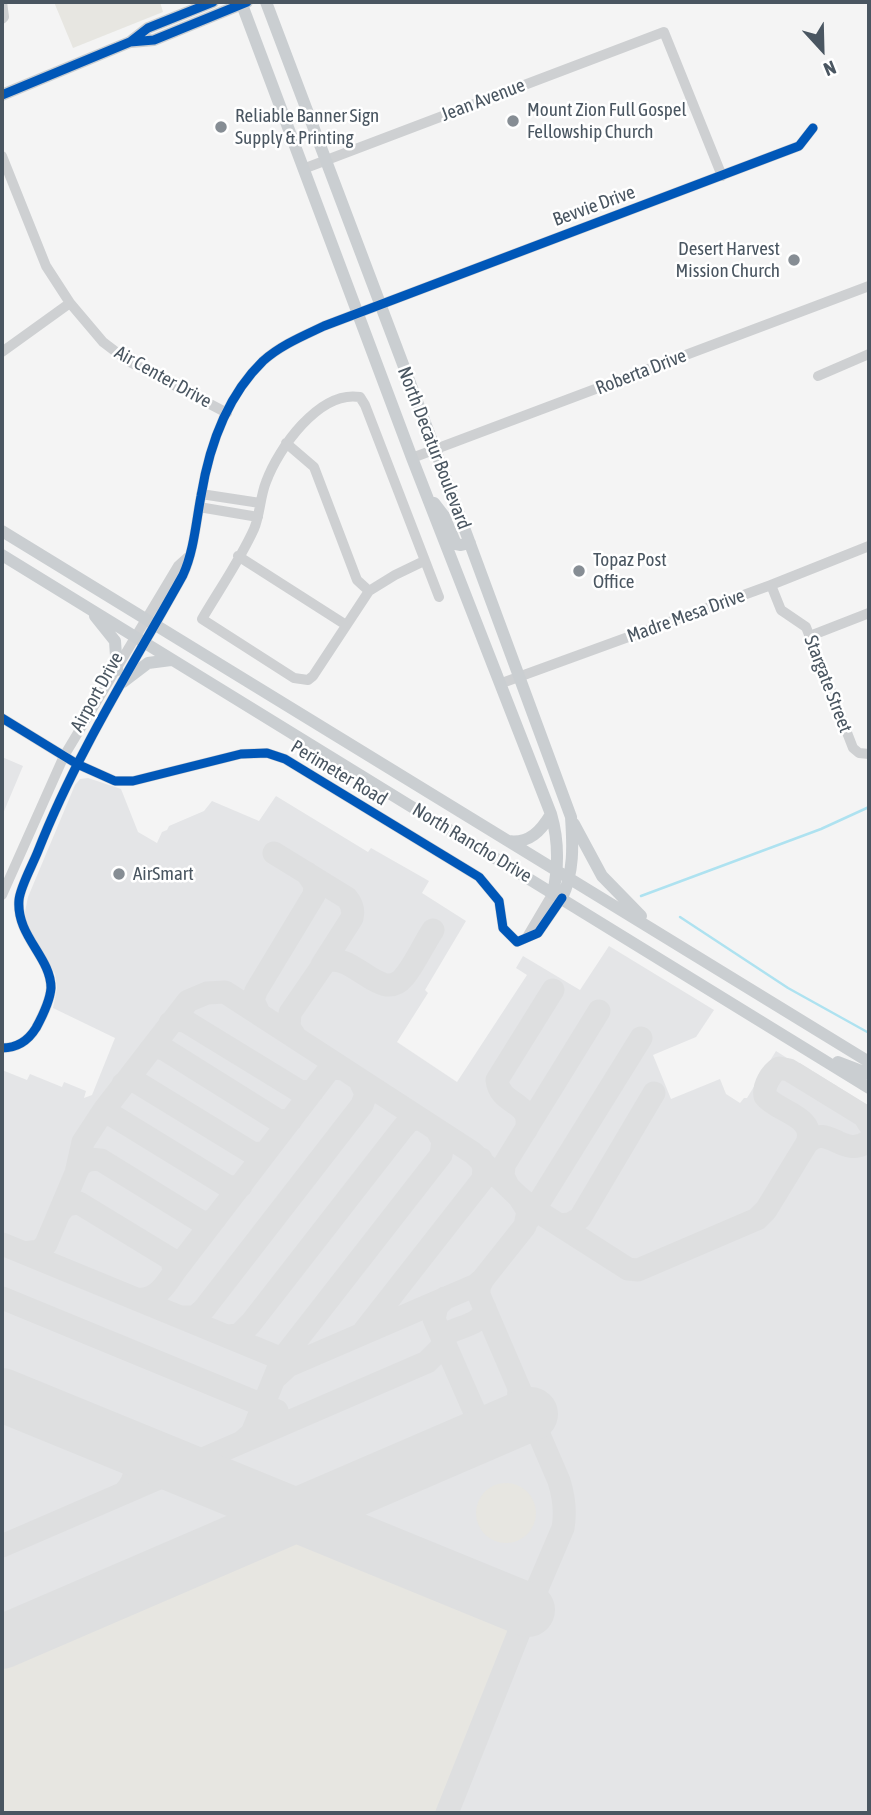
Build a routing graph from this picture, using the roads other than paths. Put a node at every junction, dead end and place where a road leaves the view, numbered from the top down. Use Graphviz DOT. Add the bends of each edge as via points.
graph roads {
  1 [pos="2,2"];
  2 [pos="213,2"];
  3 [pos="266,2"];
  4 [pos="243,3"];
  5 [pos="3,18"];
  6 [pos="131,42"];
  7 [pos="2,95"];
  8 [pos="813,128"];
  9 [pos="2,156"];
  10 [pos="325,160"];
  11 [pos="303,169"];
  12 [pos="722,176"];
  13 [pos="869,286"];
  14 [pos="70,303"];
  15 [pos="379,304"];
  16 [pos="358,313"];
  17 [pos="2,352"];
  18 [pos="869,354"];
  19 [pos="818,376"];
  20 [pos="227,413"];
  21 [pos="286,443"];
  22 [pos="435,449"];
  23 [pos="412,458"];
  24 [pos="424,488"];
  25 [pos="201,494"];
  26 [pos="260,502"];
  27 [pos="199,507"];
  28 [pos="258,517"];
  29 [pos="2,531"];
  30 [pos="470,542"];
  31 [pos="869,547"];
  32 [pos="2,555"];
  33 [pos="238,556"];
  34 [pos="424,561"];
  35 [pos="771,585"];
  36 [pos="369,591"];
  37 [pos="439,597"];
  38 [pos="90,610"];
  39 [pos="869,613"];
  40 [pos="152,622"];
  41 [pos="346,625"];
  42 [pos="810,636"];
  43 [pos="140,641"];
  44 [pos="171,660"];
  45 [pos="120,676"];
  46 [pos="518,677"];
  47 [pos="502,683"];
  48 [pos="2,718"];
  49 [pos="864,754"];
  50 [pos="64,756"];
  51 [pos="77,764"];
  52 [pos="551,814"];
  53 [pos="571,817"];
  54 [pos="509,841"];
  55 [pos="558,872"];
  56 [pos="570,879"];
  57 [pos="2,895"];
  58 [pos="557,895"];
  59 [pos="653,929"];
  60 [pos="2,1048"];
  61 [pos="818,1056"];
  62 [pos="869,1062"];
  63 [pos="869,1074"];
  64 [pos="869,1088"];
  1 -- 5 [label="street"];
  2 -- 6 [label="main road" via="148,27"];
  3 -- 10 [label="main road, North Decatur Boulevard"];
  4 -- 6 [label="main road" via="154,40"];
  4 -- 11 [label="main road, North Decatur Boulevard"];
  6 -- 7 [label="main road"];
  8 -- 12 [label="street, Bevvie Drive" via="799,145"];
  9 -- 14 [label="street, Air Center Drive" via="46,266"];
  10 -- 11 [label="street, Jean Avenue"];
  10 -- 12 [label="street, Jean Avenue" via="664,32"];
  10 -- 15 [label="main road, North Decatur Boulevard"];
  11 -- 16 [label="main road, North Decatur Boulevard"];
  12 -- 15 [label="street, Bevvie Drive"];
  13 -- 22 [label="street, Roberta Drive"];
  14 -- 17 [label="street"];
  14 -- 20 [label="street, Air Center Drive" via="103,342 128,362"];
  15 -- 16 [label="street"];
  15 -- 22 [label="main road, North Decatur Boulevard"];
  16 -- 20 [label="street" via="293,340 263,361"];
  16 -- 23 [label="main road, North Decatur Boulevard"];
  18 -- 19 [label="street"];
  20 -- 25 [label="street" via="213,440"];
  21 -- 26 [label="street"];
  21 -- 34 [label="street" via="326,406 342,398 360,397"];
  21 -- 36 [label="street" via="314,467 357,580"];
  22 -- 23 [label="street, Roberta Drive"];
  22 -- 30 [label="main road, North Decatur Boulevard"];
  23 -- 24 [label="main road, North Decatur Boulevard"];
  24 -- 30 [label="main road" via="456,544"];
  24 -- 47 [label="main road, North Decatur Boulevard"];
  25 -- 26 [label="street"];
  25 -- 27 [label="street"];
  26 -- 28 [label="street"];
  27 -- 28 [label="street"];
  27 -- 40 [label="street" via="183,575"];
  28 -- 33 [label="street"];
  29 -- 40 [label="main road, North Rancho Drive"];
  30 -- 46 [label="main road, North Decatur Boulevard"];
  31 -- 35 [label="street, Madre Mesa Drive"];
  32 -- 38 [label="main road, North Rancho Drive"];
  33 -- 41 [label="street"];
  33 -- 41 [label="street" via="202,619 283,671 301,680 313,677"];
  34 -- 36 [label="street"];
  34 -- 37 [label="street"];
  35 -- 42 [label="street, Stargate Street" via="782,610 806,627"];
  35 -- 46 [label="street, Madre Mesa Drive"];
  36 -- 41 [label="street"];
  38 -- 43 [label="main road, North Rancho Drive"];
  38 -- 45 [label="main road" via="115,641"];
  39 -- 42 [label="street"];
  40 -- 43 [label="street"];
  40 -- 54 [label="main road, North Rancho Drive"];
  42 -- 49 [label="street, Stargate Street" via="853,748"];
  43 -- 44 [label="main road, North Rancho Drive"];
  43 -- 45 [label="street, Airport Drive"];
  44 -- 45 [label="main road" via="148,663"];
  44 -- 58 [label="main road, North Rancho Drive"];
  45 -- 50 [label="street, Airport Drive"];
  45 -- 51 [label="street, Airport Drive"];
  46 -- 47 [label="street, Madre Mesa Drive"];
  46 -- 53 [label="main road, North Decatur Boulevard"];
  47 -- 52 [label="main road, North Decatur Boulevard"];
  48 -- 50 [label="street, Perimeter Road"];
  50 -- 51 [label="street, Perimeter Road"];
  50 -- 57 [label="street, Airport Drive"];
  51 -- 58 [label="street, Perimeter Road" via="115,781 133,781 242,754 267,753 285,759 479,877 499,901 503,928 517,942 538,933"];
  51 -- 60 [label="street, Airport Drive" via="19,899 22,929 49,976 51,990 32,1035 20,1045"];
  52 -- 54 [label="main road" via="535,835 520,843"];
  52 -- 55 [label="main road, North Decatur Boulevard"];
  53 -- 56 [label="main road, North Decatur Boulevard"];
  53 -- 59 [label="main road" via="602,876"];
  54 -- 55 [label="main road, North Rancho Drive"];
  55 -- 56 [label="main road, North Rancho Drive"];
  55 -- 58 [label="main road, North Decatur Boulevard"];
  56 -- 58 [label="main road, North Decatur Boulevard"];
  56 -- 59 [label="main road, North Rancho Drive"];
  58 -- 61 [label="main road, North Rancho Drive"];
  59 -- 62 [label="main road, North Rancho Drive"];
  61 -- 63 [label="main road"];
  61 -- 64 [label="main road, North Rancho Drive"];
}
